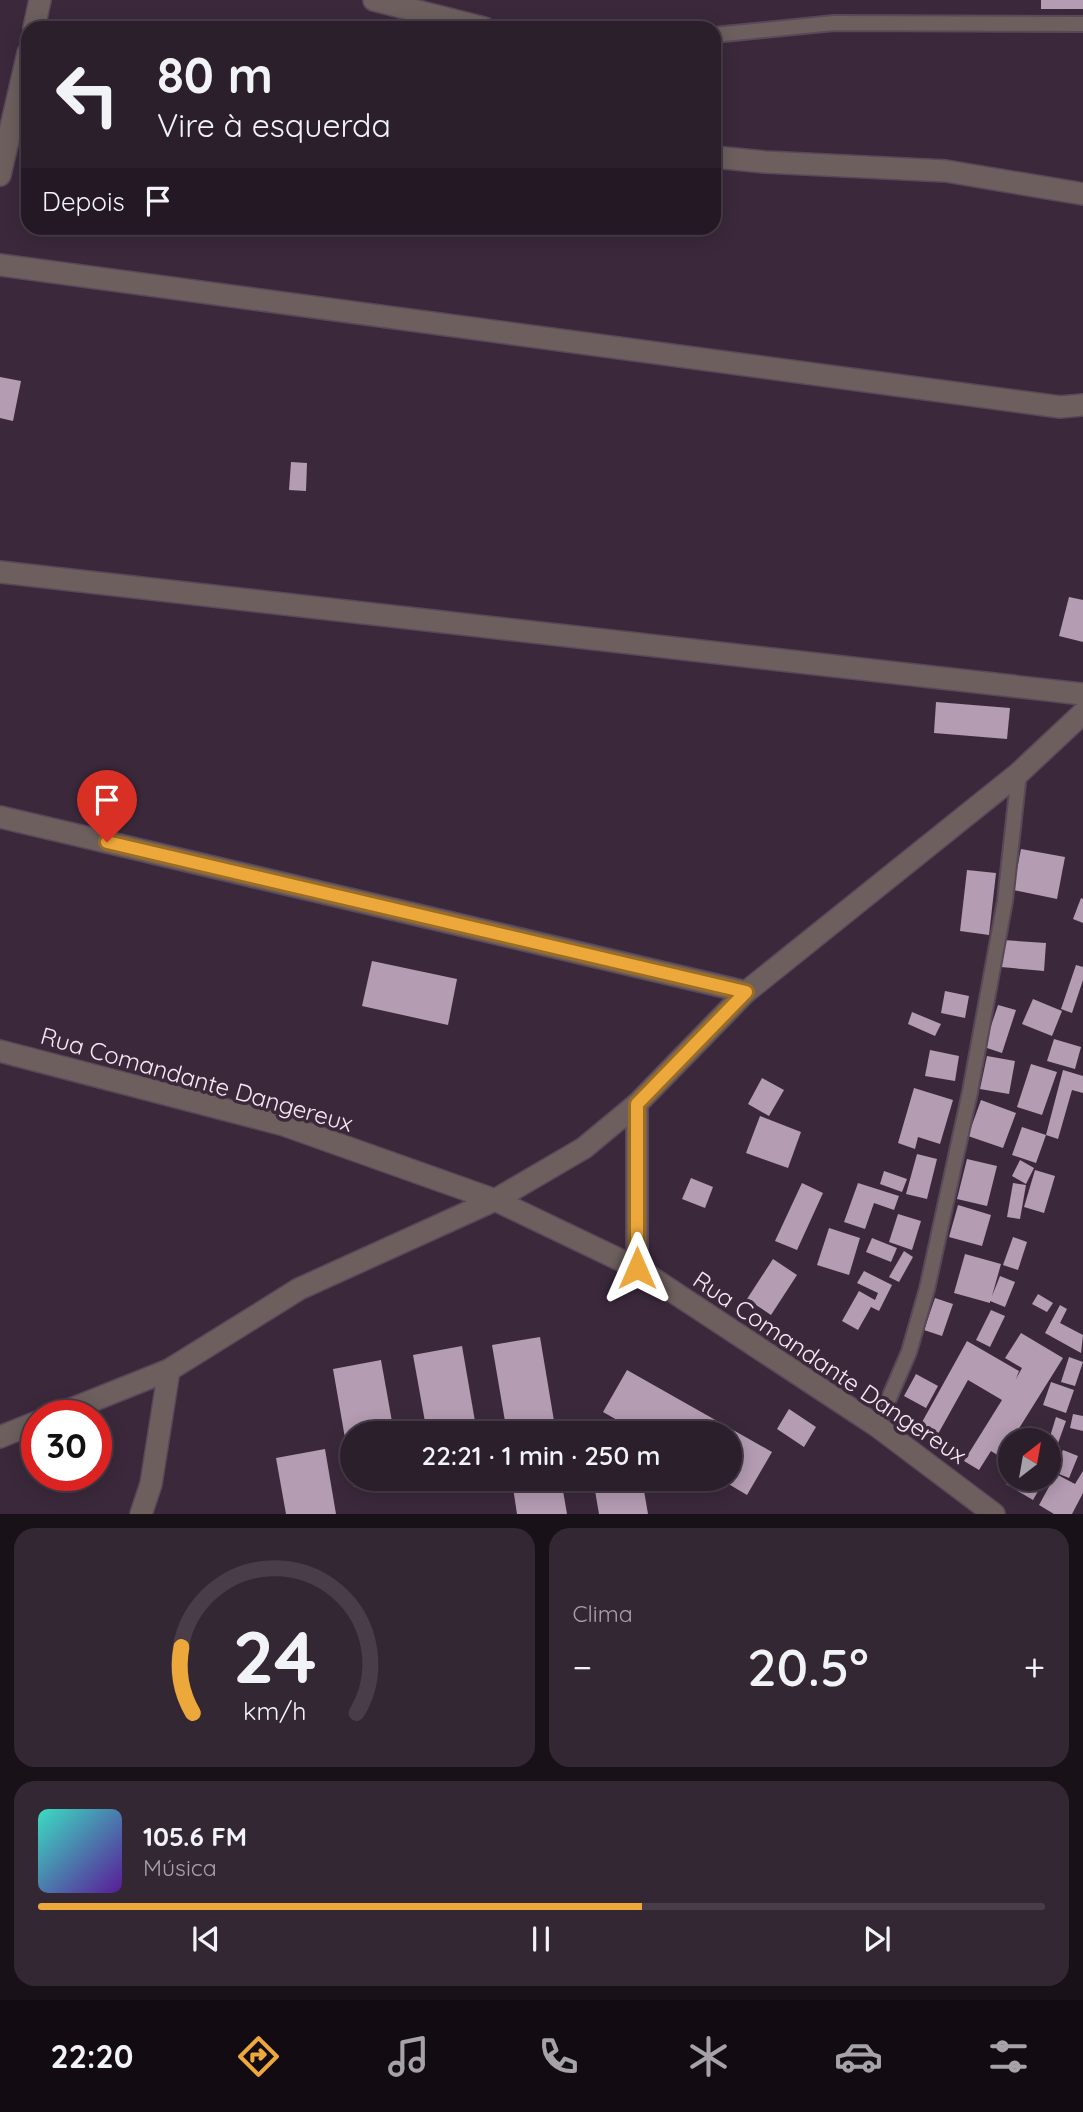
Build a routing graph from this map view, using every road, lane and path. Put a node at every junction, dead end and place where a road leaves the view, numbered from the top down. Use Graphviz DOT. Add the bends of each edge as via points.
graph roads {
  1 [pos="40,0"];
  2 [pos="374,0"];
  3 [pos="36,21"];
  4 [pos="456,21"];
  5 [pos="1083,24"];
  6 [pos="721,34"];
  7 [pos="21,84"];
  8 [pos="721,158"];
  9 [pos="0,175"];
  10 [pos="1083,194"];
  11 [pos="0,265"];
  12 [pos="1083,405"];
  13 [pos="0,572"];
  14 [pos="1083,694"];
  15 [pos="1083,713"];
  16 [pos="1019,773"];
  17 [pos="0,817"];
  18 [pos="746,992"];
  19 [pos="0,1051"];
  20 [pos="637,1104"];
  21 [pos="495,1200"];
  22 [pos="637,1268"];
  23 [pos="169,1370"];
  24 [pos="94,1400"];
  25 [pos="877,1426"];
  26 [pos="21,1428"];
  27 [pos="0,1437"];
  28 [pos="141,1514"];
  29 [pos="993,1514"];
  1 -- 3 [label="street"];
  2 -- 4 [label="street"];
  5 -- 6 [label="lane" via="834,23"];
  7 -- 9 [label="street"];
  8 -- 10 [label="street" via="946,171"];
  11 -- 12 [label="street" via="1060,407"];
  13 -- 14 [label="street"];
  15 -- 16 [label="street"];
  16 -- 18 [label="street"];
  16 -- 25 [label="lane" via="1005,901 933,1263 909,1352"];
  17 -- 18 [label="street"];
  18 -- 20 [label="street"];
  19 -- 21 [label="street, Rua Comandante Dangereux" via="284,1125"];
  20 -- 21 [label="street" via="584,1148"];
  20 -- 22 [label="street"];
  21 -- 22 [label="street, Rua Comandante Dangereux"];
  21 -- 23 [label="street" via="299,1289"];
  22 -- 25 [label="street, Rua Comandante Dangereux"];
  23 -- 24 [label="street"];
  23 -- 28 [label="street"];
  25 -- 29 [label="street, Rua Comandante Dangereux"];
  26 -- 27 [label="street"];
}
